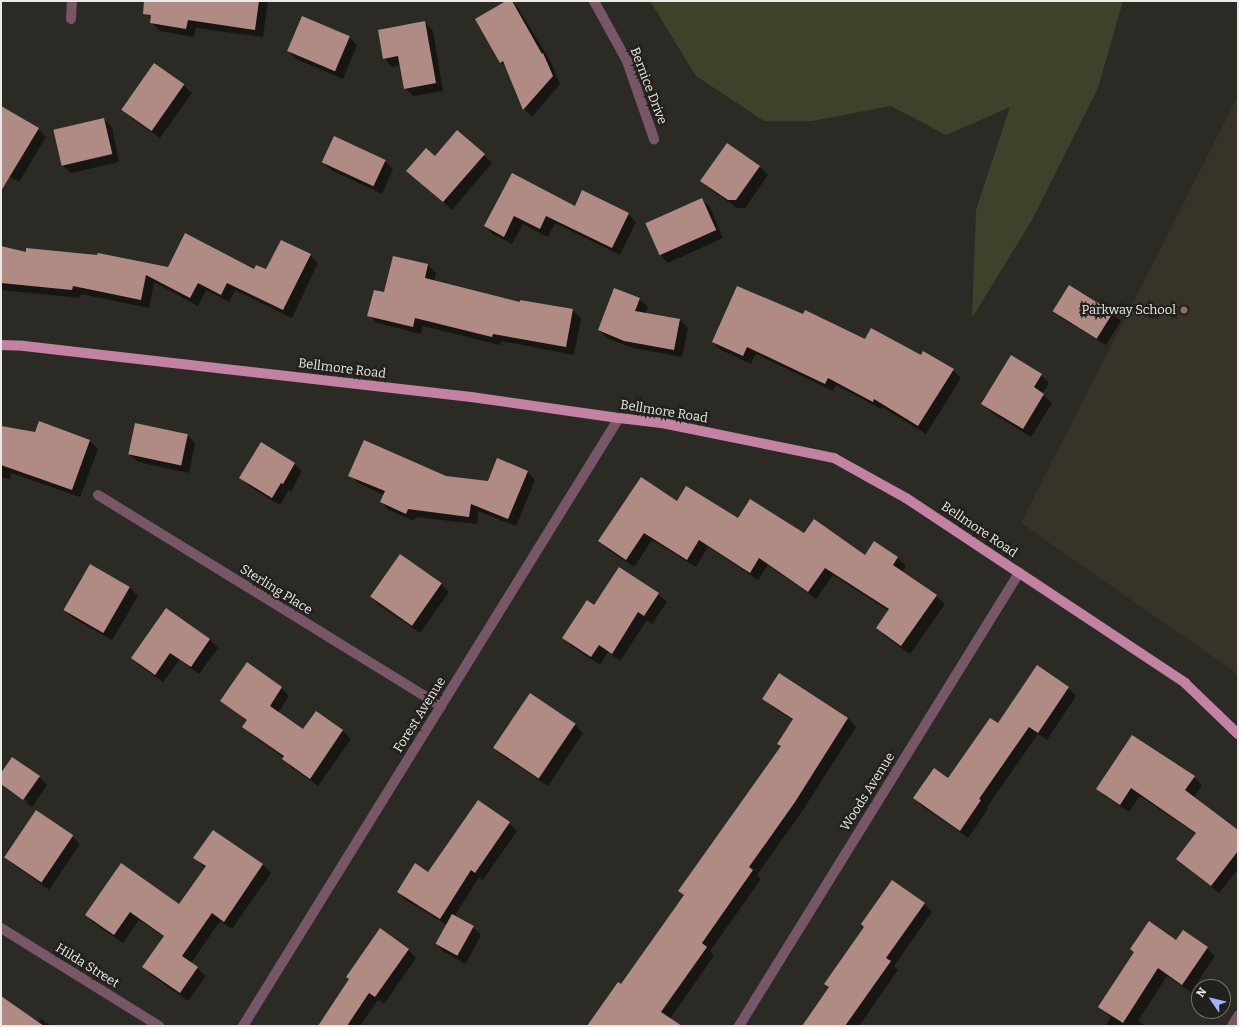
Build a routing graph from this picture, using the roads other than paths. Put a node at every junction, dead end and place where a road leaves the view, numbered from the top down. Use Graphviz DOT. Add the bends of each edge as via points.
graph roads {
  1 [pos="72,1"];
  2 [pos="594,1"];
  3 [pos="71,19"];
  4 [pos="654,139"];
  5 [pos="1,345"];
  6 [pos="619,418"];
  7 [pos="98,495"];
  8 [pos="1019,573"];
  9 [pos="441,706"];
  10 [pos="1238,734"];
  11 [pos="1,928"];
  12 [pos="1238,1016"];
  13 [pos="159,1026"];
  14 [pos="243,1026"];
  15 [pos="738,1026"];
  16 [pos="1232,1026"];
  1 -- 3 [label="street"];
  2 -- 4 [label="street, Bernice Drive" via="627,61"];
  5 -- 6 [label="main road, Bellmore Road" via="456,395"];
  6 -- 8 [label="main road, Bellmore Road" via="662,422 834,458 906,498"];
  6 -- 9 [label="street, Forest Avenue"];
  7 -- 9 [label="street, Sterling Place"];
  8 -- 10 [label="main road, Bellmore Road" via="1184,683"];
  8 -- 15 [label="street, Woods Avenue"];
  9 -- 14 [label="street, Forest Avenue"];
  11 -- 13 [label="street, Hilda Street"];
  12 -- 16 [label="street"];
}
